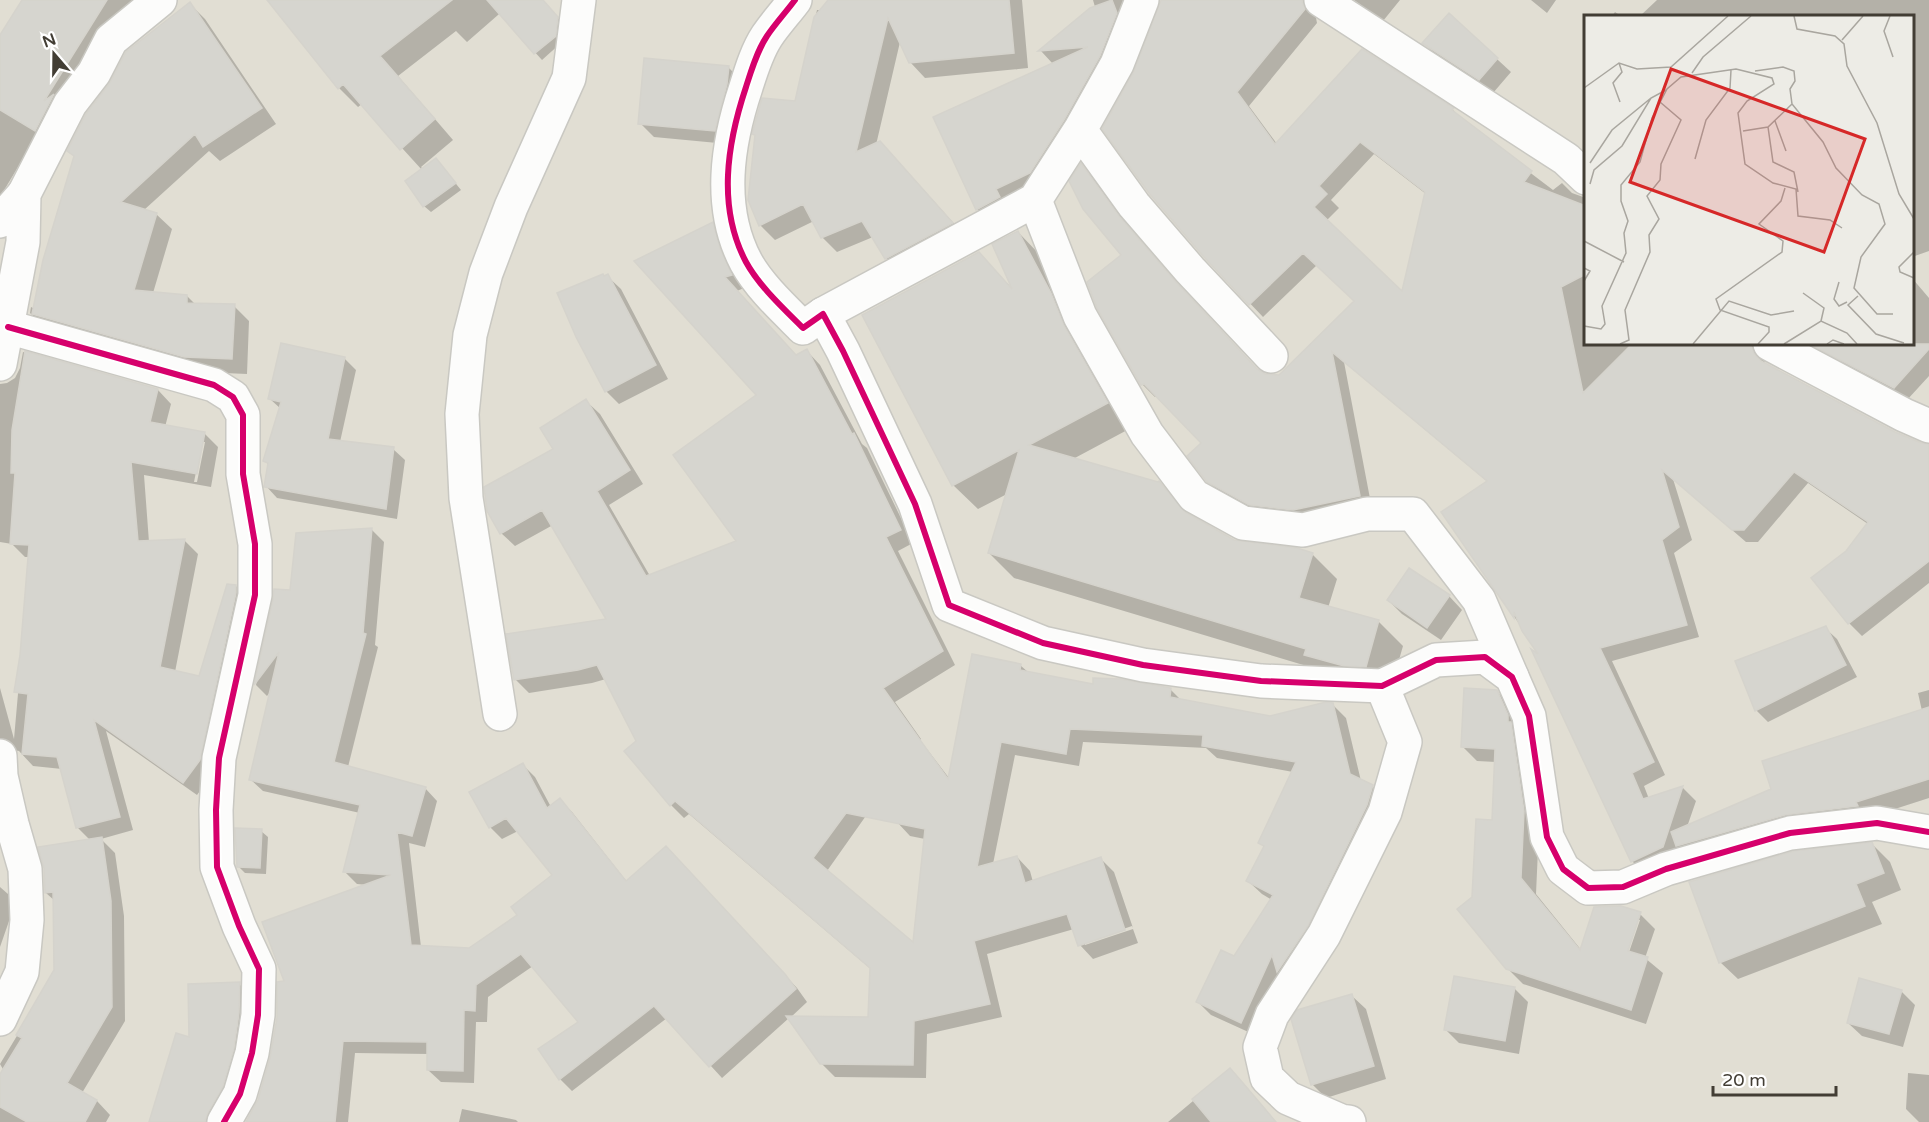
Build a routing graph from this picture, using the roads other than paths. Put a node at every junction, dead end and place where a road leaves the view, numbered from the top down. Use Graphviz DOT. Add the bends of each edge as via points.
graph roads {
  1 [pos="160,0"];
  2 [pos="579,0"];
  3 [pos="795,0"];
  4 [pos="1142,0"];
  5 [pos="1321,0"];
  6 [pos="1080,130"];
  7 [pos="1584,176"];
  8 [pos="24,194"];
  9 [pos="1035,200"];
  10 [pos="0,221"];
  11 [pos="823,314"];
  12 [pos="8,327"];
  13 [pos="1772,345"];
  14 [pos="1271,356"];
  15 [pos="0,364"];
  16 [pos="1929,426"];
  17 [pos="1512,677"];
  18 [pos="1382,686"];
  19 [pos="500,714"];
  20 [pos="0,756"];
  21 [pos="1929,832"];
  22 [pos="0,1019"];
  23 [pos="224,1122"];
  24 [pos="1349,1122"];
  1 -- 8 [label="street" via="111,40 94,73 70,104"];
  2 -- 19 [label="street" via="569,78 511,207 486,273 470,335 462,414 466,498"];
  3 -- 11 [label="street" via="766,38 735,119 727,170 730,219 746,262 803,328"];
  4 -- 6 [label="street" via="1117,64"];
  5 -- 7 [label="street" via="1566,159"];
  6 -- 9 [label="street"];
  6 -- 14 [label="street" via="1134,205"];
  8 -- 10 [label="street"];
  8 -- 12 [label="street" via="23,242"];
  9 -- 11 [label="street"];
  9 -- 17 [label="street" via="1080,316 1147,434 1194,496 1243,523 1303,530 1367,514 1413,514 1479,600"];
  11 -- 18 [label="street" via="915,504 949,604 1043,643 1143,665 1261,681"];
  12 -- 15 [label="street"];
  12 -- 23 [label="street" via="214,385 233,397 243,416 243,474 255,544 255,595 219,758 217,867 259,969 258,1016 240,1094"];
  13 -- 16 [label="street"];
  17 -- 18 [label="street" via="1485,657 1436,660"];
  17 -- 21 [label="street" via="1529,716 1547,837 1563,869 1588,888 1623,887 1666,869 1790,833 1877,823"];
  18 -- 24 [label="street" via="1405,742 1385,812 1324,935 1272,1015 1260,1047 1267,1078 1288,1098"];
  20 -- 22 [label="street" via="1,776 25,869 27,920 22,972"];
}
